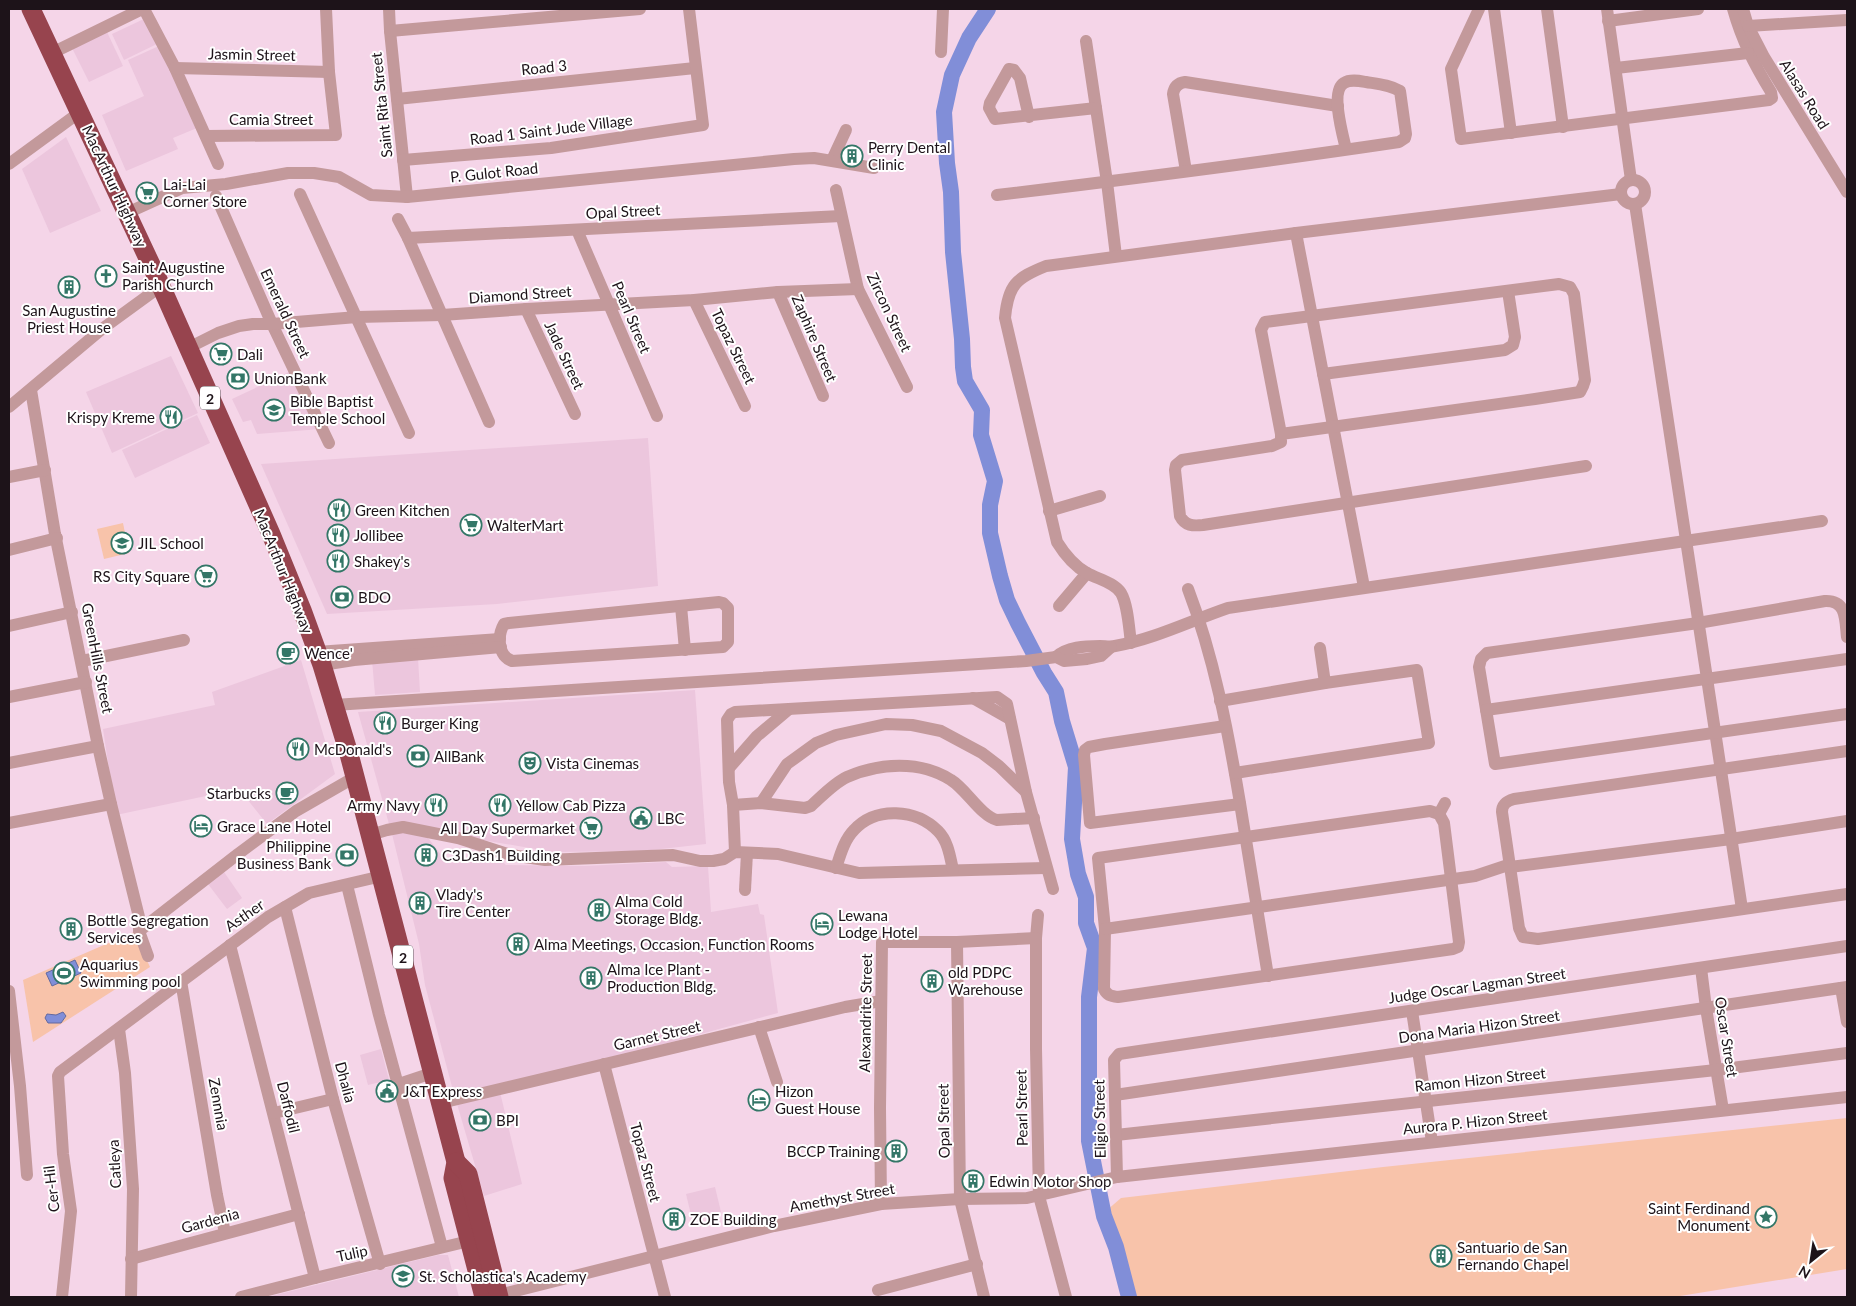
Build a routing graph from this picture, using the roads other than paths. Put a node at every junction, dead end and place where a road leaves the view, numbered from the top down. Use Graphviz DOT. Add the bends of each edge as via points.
graph roads {
  1 [pos="32,9"];
  2 [pos="143,9"];
  3 [pos="326,9"];
  4 [pos="389,9"];
  5 [pos="640,9"];
  6 [pos="689,9"];
  7 [pos="943,9"];
  8 [pos="1479,9"];
  9 [pos="1494,9"];
  10 [pos="1548,9"];
  11 [pos="1698,9"];
  12 [pos="1734,9"];
  13 [pos="1743,9"];
  14 [pos="621,10"];
  15 [pos="1607,15"];
  16 [pos="1847,20"];
  17 [pos="1748,26"];
  18 [pos="390,31"];
  19 [pos="1086,41"];
  20 [pos="941,52"];
  21 [pos="52,53"];
  22 [pos="1748,53"];
  23 [pos="175,68"];
  24 [pos="695,68"];
  25 [pos="1616,68"];
  26 [pos="329,72"];
  27 [pos="397,98"];
  28 [pos="1338,106"];
  29 [pos="1096,108"];
  30 [pos="80,112"];
  31 [pos="1029,117"];
  32 [pos="1623,118"];
  33 [pos="1563,127"];
  34 [pos="846,130"];
  35 [pos="1510,132"];
  36 [pos="206,136"];
  37 [pos="1346,150"];
  38 [pos="403,160"];
  39 [pos="832,160"];
  40 [pos="9,164"];
  41 [pos="218,164"];
  42 [pos="874,168"];
  43 [pos="1186,171"];
  44 [pos="1631,180"];
  45 [pos="1107,182"];
  46 [pos="836,190"];
  47 [pos="1847,192"];
  48 [pos="300,194"];
  49 [pos="1621,194"];
  50 [pos="997,195"];
  51 [pos="216,196"];
  52 [pos="407,197"];
  53 [pos="1634,204"];
  54 [pos="127,213"];
  55 [pos="841,216"];
  56 [pos="398,219"];
  57 [pos="577,230"];
  58 [pos="1296,232"];
  59 [pos="408,238"];
  60 [pos="1116,256"];
  61 [pos="161,286"];
  62 [pos="858,289"];
  63 [pos="1508,291"];
  64 [pos="778,292"];
  65 [pos="694,300"];
  66 [pos="609,305"];
  67 [pos="526,309"];
  68 [pos="1310,315"];
  69 [pos="442,316"];
  70 [pos="357,317"];
  71 [pos="272,324"];
  72 [pos="188,348"];
  73 [pos="1323,374"];
  74 [pos="907,387"];
  75 [pos="31,390"];
  76 [pos="823,396"];
  77 [pos="744,406"];
  78 [pos="9,407"];
  79 [pos="575,414"];
  80 [pos="657,416"];
  81 [pos="489,422"];
  82 [pos="1334,427"];
  83 [pos="409,433"];
  84 [pos="1281,434"];
  85 [pos="329,443"];
  86 [pos="1586,466"];
  87 [pos="45,470"];
  88 [pos="9,477"];
  89 [pos="1100,496"];
  90 [pos="1348,503"];
  91 [pos="1049,511"];
  92 [pos="1822,522"];
  93 [pos="57,538"];
  94 [pos="1687,542"];
  95 [pos="9,550"];
  96 [pos="1087,573"];
  97 [pos="1364,587"];
  98 [pos="1188,589"];
  99 [pos="682,606"];
  100 [pos="1059,606"];
  101 [pos="72,612"];
  102 [pos="1199,618"];
  103 [pos="1698,623"];
  104 [pos="9,626"];
  105 [pos="1847,637"];
  106 [pos="184,640"];
  107 [pos="501,643"];
  108 [pos="1132,643"];
  109 [pos="1320,648"];
  110 [pos="684,650"];
  111 [pos="319,658"];
  112 [pos="1847,659"];
  113 [pos="82,661"];
  114 [pos="1706,678"];
  115 [pos="86,682"];
  116 [pos="1325,683"];
  117 [pos="9,698"];
  118 [pos="1220,701"];
  119 [pos="885,703"];
  120 [pos="334,705"];
  121 [pos="788,710"];
  122 [pos="1486,710"];
  123 [pos="1847,714"];
  124 [pos="886,724"];
  125 [pos="1225,726"];
  126 [pos="1714,733"];
  127 [pos="98,746"];
  128 [pos="1847,751"];
  129 [pos="9,763"];
  130 [pos="729,768"];
  131 [pos="1720,770"];
  132 [pos="1235,773"];
  133 [pos="355,777"];
  134 [pos="1026,792"];
  135 [pos="761,803"];
  136 [pos="111,804"];
  137 [pos="1240,804"];
  138 [pos="733,806"];
  139 [pos="1034,818"];
  140 [pos="1847,821"];
  141 [pos="10,823"];
  142 [pos="370,835"];
  143 [pos="1246,838"];
  144 [pos="1731,839"];
  145 [pos="741,853"];
  146 [pos="1510,867"];
  147 [pos="836,868"];
  148 [pos="1046,868"];
  149 [pos="953,870"];
  150 [pos="382,876"];
  151 [pos="1451,879"];
  152 [pos="347,885"];
  153 [pos="1053,889"];
  154 [pos="745,890"];
  155 [pos="1847,894"];
  156 [pos="285,907"];
  157 [pos="1258,908"];
  158 [pos="1742,909"];
  159 [pos="1038,915"];
  160 [pos="1105,929"];
  161 [pos="140,931"];
  162 [pos="1036,938"];
  163 [pos="958,942"];
  164 [pos="230,945"];
  165 [pos="1847,946"];
  166 [pos="148,956"];
  167 [pos="1701,968"];
  168 [pos="1268,976"];
  169 [pos="182,981"];
  170 [pos="1844,988"];
  171 [pos="9,991"];
  172 [pos="881,1001"];
  173 [pos="1706,1008"];
  174 [pos="1412,1011"];
  175 [pos="1847,1022"];
  176 [pos="759,1027"];
  177 [pos="119,1029"];
  178 [pos="1418,1051"];
  179 [pos="1847,1053"];
  180 [pos="1114,1060"];
  181 [pos="604,1064"];
  182 [pos="1716,1070"];
  183 [pos="432,1073"];
  184 [pos="58,1076"];
  185 [pos="777,1082"];
  186 [pos="399,1084"];
  187 [pos="1115,1095"];
  188 [pos="1847,1097"];
  189 [pos="333,1099"];
  190 [pos="1426,1101"];
  191 [pos="440,1104"];
  192 [pos="1723,1110"];
  193 [pos="274,1113"];
  194 [pos="1116,1135"];
  195 [pos="1432,1142"];
  196 [pos="456,1162"];
  197 [pos="27,1176"];
  198 [pos="1112,1178"];
  199 [pos="1039,1196"];
  200 [pos="960,1200"];
  201 [pos="881,1204"];
  202 [pos="299,1214"];
  203 [pos="225,1233"];
  204 [pos="470,1242"];
  205 [pos="442,1248"];
  206 [pos="654,1256"];
  207 [pos="131,1259"];
  208 [pos="380,1264"];
  209 [pos="977,1264"];
  210 [pos="315,1278"];
  211 [pos="878,1290"];
  212 [pos="494,1296"];
  213 [pos="62,1297"];
  214 [pos="131,1297"];
  215 [pos="241,1297"];
  216 [pos="665,1297"];
  217 [pos="984,1297"];
  218 [pos="1066,1297"];
  1 -- 21 [label="highway, MacArthur Highway / 2"];
  2 -- 21 [label="street"];
  2 -- 23 [label="street"];
  3 -- 26 [label="street"];
  4 -- 18 [label="street, Saint Rita Street"];
  5 -- 14 [label="street"];
  6 -- 24 [label="street"];
  7 -- 20 [label="street"];
  8 -- 35 [label="street" via="1451,69 1461,139"];
  9 -- 35 [label="street"];
  10 -- 33 [label="street"];
  11 -- 15 [label="street"];
  12 -- 22 [label="street"];
  13 -- 17 [label="street, Alasas Road"];
  14 -- 18 [label="street"];
  15 -- 25 [label="street"];
  16 -- 17 [label="street"];
  17 -- 47 [label="street, Alasas Road" via="1768,65"];
  18 -- 27 [label="street, Saint Rita Street"];
  19 -- 29 [label="street"];
  21 -- 30 [label="highway, MacArthur Highway / 2"];
  22 -- 25 [label="street"];
  22 -- 32 [label="street" via="1771,92 1769,100"];
  23 -- 26 [label="street, Jasmin Street"];
  23 -- 36 [label="street"];
  24 -- 27 [label="street, Road 3"];
  24 -- 38 [label="street, Road 1 Saint Jude Village" via="703,126 551,148"];
  25 -- 32 [label="street"];
  26 -- 36 [label="street, Camia Street" via="336,135"];
  27 -- 38 [label="street, Saint Rita Street"];
  28 -- 37 [label="street"];
  28 -- 37 [label="street" via="1337,92 1347,82 1389,86 1400,91 1402,98 1405,138 1399,142"];
  28 -- 43 [label="street" via="1180,83 1173,94"];
  29 -- 31 [label="street"];
  29 -- 45 [label="street"];
  30 -- 40 [label="street"];
  30 -- 54 [label="highway, MacArthur Highway / 2"];
  32 -- 33 [label="street"];
  32 -- 44 [label="street"];
  33 -- 35 [label="street"];
  34 -- 39 [label="street"];
  36 -- 41 [label="street"];
  37 -- 43 [label="street"];
  38 -- 52 [label="street, Saint Rita Street"];
  39 -- 42 [label="street, P. Gulot Road"];
  39 -- 52 [label="street, P. Gulot Road" via="775,161"];
  43 -- 45 [label="street"];
  44 -- 49 [label="street" via="1623,185"];
  44 -- 53 [label="street" via="1641,183 1645,193 1640,202"];
  45 -- 50 [label="street"];
  45 -- 60 [label="street"];
  46 -- 55 [label="street, Zircon Street"];
  48 -- 70 [label="street"];
  49 -- 53 [label="street"];
  49 -- 58 [label="street"];
  51 -- 71 [label="street, Emerald Street"];
  52 -- 54 [label="street, P. Gulot Road" via="371,195 339,177 314,172 288,173 182,188"];
  53 -- 94 [label="street"];
  54 -- 61 [label="highway, MacArthur Highway / 2"];
  55 -- 57 [label="street, Opal Street"];
  55 -- 62 [label="street, Zircon Street"];
  56 -- 59 [label="street"];
  57 -- 59 [label="street, Opal Street"];
  57 -- 66 [label="street, Pearl Street"];
  58 -- 60 [label="street"];
  58 -- 68 [label="street"];
  59 -- 69 [label="street"];
  60 -- 91 [label="street" via="1046,266 1029,273 1014,284 1007,302 1005,318"];
  61 -- 72 [label="highway, MacArthur Highway / 2"];
  61 -- 75 [label="street"];
  62 -- 64 [label="street, Diamond Street"];
  62 -- 74 [label="street, Zircon Street"];
  63 -- 68 [label="street"];
  63 -- 73 [label="street" via="1515,337 1513,345 1505,350"];
  63 -- 82 [label="street" via="1559,284 1573,290 1585,380 1580,392"];
  64 -- 65 [label="street, Diamond Street"];
  64 -- 76 [label="street, Zaphire Street"];
  65 -- 66 [label="street, Diamond Street"];
  65 -- 77 [label="street, Topaz Street"];
  66 -- 67 [label="street, Diamond Street"];
  66 -- 80 [label="street, Pearl Street"];
  67 -- 69 [label="street, Diamond Street"];
  67 -- 79 [label="street, Jade Street"];
  68 -- 73 [label="street"];
  68 -- 84 [label="street" via="1265,322 1261,328"];
  69 -- 70 [label="street, Diamond Street"];
  69 -- 81 [label="street"];
  70 -- 71 [label="street, Diamond Street"];
  70 -- 83 [label="street"];
  71 -- 72 [label="street, Diamond Street" via="239,326"];
  71 -- 85 [label="street, Emerald Street"];
  72 -- 111 [label="highway, MacArthur Highway / 2" via="287,570"];
  73 -- 82 [label="street"];
  75 -- 78 [label="street"];
  75 -- 87 [label="street, GreenHills Street"];
  82 -- 84 [label="street"];
  82 -- 90 [label="street"];
  84 -- 90 [label="street" via="1281,442 1272,446 1179,462 1175,470 1182,521 1203,526"];
  86 -- 90 [label="street"];
  87 -- 88 [label="street"];
  87 -- 93 [label="street, GreenHills Street"];
  89 -- 91 [label="street"];
  90 -- 97 [label="street"];
  91 -- 96 [label="street" via="1057,542 1075,565"];
  92 -- 94 [label="street"];
  93 -- 95 [label="street"];
  93 -- 101 [label="street, GreenHills Street"];
  94 -- 97 [label="street"];
  94 -- 103 [label="street"];
  96 -- 100 [label="street"];
  96 -- 108 [label="street" via="1120,591"];
  97 -- 102 [label="street" via="1228,608"];
  98 -- 102 [label="street"];
  99 -- 107 [label="street" via="504,624"];
  99 -- 110 [label="street"];
  99 -- 110 [label="street" via="719,602 728,608 727,645"];
  101 -- 104 [label="street"];
  101 -- 113 [label="street, GreenHills Street"];
  102 -- 108 [label="street"];
  102 -- 118 [label="street"];
  103 -- 105 [label="street" via="1832,601 1843,610"];
  103 -- 114 [label="street"];
  103 -- 122 [label="street" via="1486,653 1478,667"];
  106 -- 113 [label="street"];
  107 -- 110 [label="street" via="502,653 512,661"];
  107 -- 111 [label="street"];
  108 -- 120 [label="street" via="1111,647 1101,656 1064,660 1051,657"];
  109 -- 116 [label="street"];
  111 -- 120 [label="highway, MacArthur Highway / 2"];
  112 -- 114 [label="street"];
  113 -- 115 [label="street, GreenHills Street"];
  114 -- 122 [label="street"];
  114 -- 126 [label="street"];
  115 -- 117 [label="street"];
  115 -- 127 [label="street, GreenHills Street"];
  116 -- 118 [label="street"];
  116 -- 132 [label="street" via="1417,670 1429,743"];
  118 -- 125 [label="street"];
  119 -- 121 [label="street"];
  119 -- 124 [label="street"];
  119 -- 134 [label="street" via="987,696 1004,700"];
  120 -- 133 [label="highway, MacArthur Highway / 2"];
  121 -- 130 [label="street" via="756,736"];
  121 -- 130 [label="street" via="731,714 727,720"];
  122 -- 126 [label="street" via="1495,764"];
  123 -- 126 [label="street"];
  124 -- 134 [label="street" via="942,731 982,753"];
  124 -- 135 [label="street" via="816,743 787,764"];
  125 -- 132 [label="street"];
  125 -- 137 [label="street" via="1105,744 1085,750 1090,823"];
  126 -- 131 [label="street"];
  127 -- 129 [label="street"];
  127 -- 136 [label="street, GreenHills Street"];
  128 -- 131 [label="street"];
  130 -- 138 [label="street"];
  131 -- 144 [label="street"];
  131 -- 146 [label="street" via="1507,800 1502,812"];
  132 -- 137 [label="street"];
  133 -- 142 [label="highway, MacArthur Highway / 2"];
  133 -- 161 [label="street" via="296,811"];
  134 -- 139 [label="street"];
  135 -- 138 [label="street"];
  135 -- 139 [label="street" via="806,808 845,778 894,765 912,766 951,780 986,815 996,820"];
  136 -- 141 [label="street"];
  136 -- 161 [label="street, GreenHills Street"];
  137 -- 143 [label="street"];
  138 -- 145 [label="street"];
  139 -- 148 [label="street"];
  140 -- 144 [label="street"];
  142 -- 145 [label="street" via="403,827 458,838 511,855 545,860 673,855 713,861"];
  142 -- 150 [label="highway, MacArthur Highway / 2"];
  143 -- 151 [label="street" via="1442,808"];
  143 -- 157 [label="street"];
  143 -- 160 [label="street" via="1098,858"];
  144 -- 146 [label="street"];
  144 -- 158 [label="street"];
  145 -- 147 [label="street" via="778,854"];
  145 -- 154 [label="street"];
  146 -- 151 [label="street"];
  146 -- 158 [label="street" via="1520,934 1528,939"];
  147 -- 149 [label="street" via="859,873"];
  147 -- 149 [label="street" via="844,845 854,830 878,816 897,813 923,819 938,832 946,845"];
  148 -- 149 [label="street"];
  148 -- 153 [label="street"];
  150 -- 152 [label="street, Asther"];
  150 -- 183 [label="highway, MacArthur Highway / 2"];
  151 -- 157 [label="street"];
  151 -- 168 [label="street" via="1459,942 1453,950"];
  152 -- 156 [label="street, Asther" via="309,894"];
  152 -- 186 [label="street"];
  155 -- 158 [label="street"];
  156 -- 164 [label="street, Asther"];
  156 -- 189 [label="street, Dhalia"];
  157 -- 160 [label="street"];
  157 -- 168 [label="street"];
  159 -- 162 [label="street, Pearl Street"];
  160 -- 168 [label="street" via="1104,989 1111,996"];
  161 -- 166 [label="street, GreenHills Street"];
  162 -- 163 [label="street"];
  162 -- 199 [label="street, Pearl Street"];
  163 -- 172 [label="street, Alexandrite Street" via="882,942"];
  163 -- 200 [label="street, Opal Street"];
  164 -- 169 [label="street, Asther"];
  164 -- 193 [label="street, Daffodil"];
  165 -- 167 [label="street, Judge Oscar Lagman Street"];
  167 -- 173 [label="street, Oscar Street"];
  167 -- 174 [label="street, Judge Oscar Lagman Street"];
  169 -- 177 [label="street, Asther"];
  169 -- 203 [label="street, Zennnia"];
  170 -- 173 [label="street, Dona Maria Hizon Street"];
  170 -- 175 [label="street"];
  171 -- 197 [label="street"];
  172 -- 176 [label="street, Garnet Street"];
  172 -- 201 [label="street, Alexandrite Street"];
  173 -- 178 [label="street, Dona Maria Hizon Street"];
  173 -- 182 [label="street, Oscar Street"];
  174 -- 178 [label="street"];
  174 -- 180 [label="street, Judge Oscar Lagman Street" via="1119,1054"];
  176 -- 181 [label="street, Garnet Street"];
  176 -- 185 [label="street"];
  177 -- 184 [label="street, Asther"];
  177 -- 207 [label="street, Catleya" via="133,1189"];
  178 -- 187 [label="street, Dona Maria Hizon Street"];
  178 -- 190 [label="street"];
  179 -- 182 [label="street, Ramon Hizon Street"];
  180 -- 187 [label="street, Eligio Street"];
  181 -- 191 [label="street, Garnet Street"];
  181 -- 206 [label="street, Topaz Street"];
  182 -- 190 [label="street, Ramon Hizon Street"];
  182 -- 192 [label="street, Oscar Street"];
  183 -- 186 [label="street"];
  183 -- 191 [label="highway, MacArthur Highway / 2"];
  184 -- 213 [label="street, Cer-Hil" via="63,1154 71,1210"];
  186 -- 205 [label="street"];
  187 -- 194 [label="street, Eligio Street"];
  188 -- 192 [label="street, Aurora P. Hizon Street"];
  189 -- 193 [label="street"];
  189 -- 208 [label="street, Dhalia"];
  190 -- 194 [label="street, Ramon Hizon Street"];
  190 -- 195 [label="street"];
  191 -- 196 [label="highway, MacArthur Highway / 2"];
  192 -- 195 [label="street, Aurora P. Hizon Street"];
  193 -- 202 [label="street, Daffodil"];
  194 -- 198 [label="street, Eligio Street"];
  195 -- 198 [label="street, Aurora P. Hizon Street"];
  196 -- 204 [label="highway, MacArthur Highway / 2" via="453,1178"];
  196 -- 212 [label="highway, MacArthur Highway / 2" via="468,1174"];
  198 -- 199 [label="street, Amethyst Street"];
  199 -- 200 [label="street, Amethyst Street" via="1012,1200"];
  199 -- 218 [label="street, Pearl Street"];
  200 -- 201 [label="street, Amethyst Street"];
  200 -- 209 [label="street, Opal Street"];
  201 -- 206 [label="street, Amethyst Street"];
  202 -- 203 [label="street, Gardenia"];
  202 -- 210 [label="street, Daffodil"];
  203 -- 207 [label="street, Gardenia"];
  204 -- 205 [label="street, Tulip"];
  204 -- 212 [label="highway, MacArthur Highway / 2"];
  205 -- 208 [label="street, Tulip"];
  206 -- 212 [label="street, Amethyst Street"];
  206 -- 216 [label="street, Topaz Street"];
  207 -- 214 [label="street, Catleya"];
  208 -- 210 [label="street, Tulip"];
  209 -- 211 [label="street"];
  209 -- 217 [label="street, Opal Street"];
  210 -- 215 [label="street, Tulip"];
}
